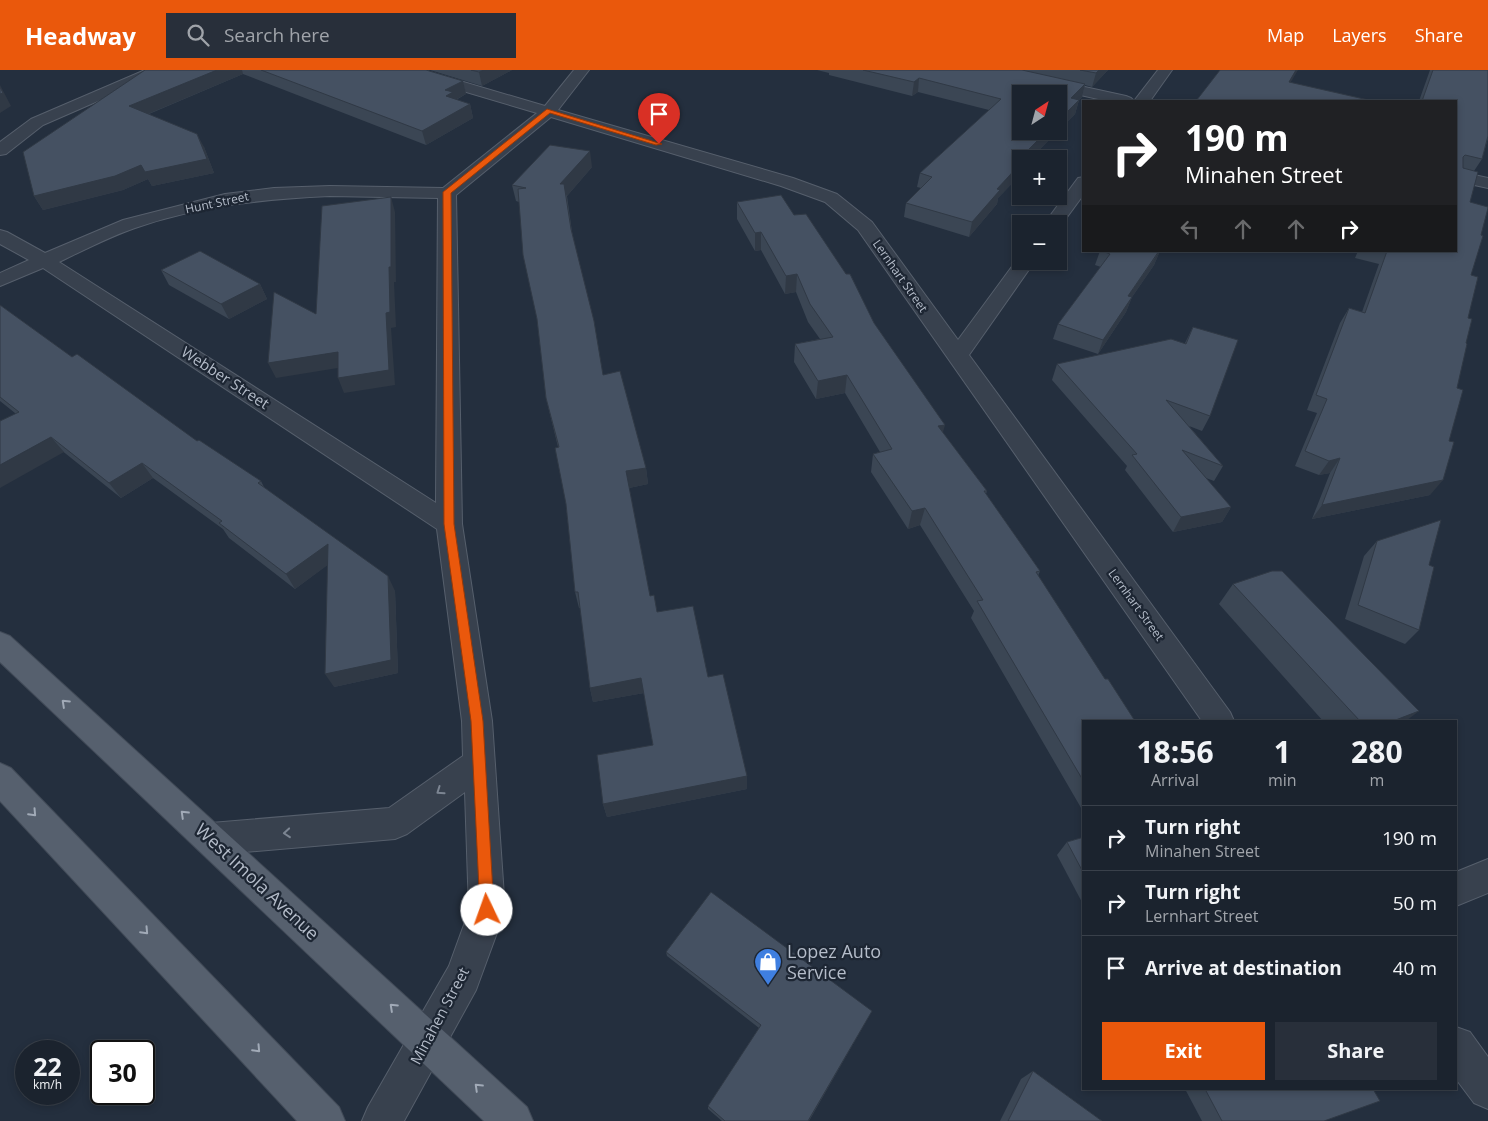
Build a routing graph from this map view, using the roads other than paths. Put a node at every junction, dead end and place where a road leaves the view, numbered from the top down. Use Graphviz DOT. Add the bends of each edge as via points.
graph roads {
  1 [pos="157,70"];
  2 [pos="408,70"];
  3 [pos="582,70"];
  4 [pos="987,70"];
  5 [pos="1165,70"];
  6 [pos="1122,100"];
  7 [pos="1143,100"];
  8 [pos="549,111"];
  9 [pos="0,150"];
  10 [pos="1457,176"];
  11 [pos="1488,183"];
  12 [pos="1082,185"];
  13 [pos="447,192"];
  14 [pos="1060,215"];
  15 [pos="0,236"];
  16 [pos="43,260"];
  17 [pos="1019,270"];
  18 [pos="0,280"];
  19 [pos="957,356"];
  20 [pos="449,524"];
  21 [pos="0,644"];
  22 [pos="1219,720"];
  23 [pos="479,763"];
  24 [pos="0,778"];
  25 [pos="211,839"];
  26 [pos="1488,876"];
  27 [pos="1457,889"];
  28 [pos="428,1040"];
  29 [pos="1457,1047"];
  30 [pos="1488,1089"];
  31 [pos="325,1121"];
  32 [pos="382,1121"];
  33 [pos="513,1121"];
  1 -- 9 [label="street" via="37,122"];
  2 -- 8 [label="street, Lernhart Street"];
  3 -- 8 [label="street"];
  4 -- 6 [label="street"];
  5 -- 7 [label="street"];
  8 -- 13 [label="street"];
  8 -- 19 [label="street, Lernhart Street" via="831,198 865,226"];
  10 -- 11 [label="street"];
  12 -- 14 [label="street"];
  13 -- 16 [label="street, Hunt Street" via="321,191 225,199 129,224"];
  13 -- 20 [label="street, Minahen Street"];
  15 -- 16 [label="street, Webber Street"];
  16 -- 18 [label="street, Hunt Street"];
  16 -- 20 [label="street, Webber Street"];
  17 -- 19 [label="street"];
  19 -- 22 [label="street, Lernhart Street"];
  20 -- 23 [label="street, Minahen Street" via="477,721"];
  25 -- 21 [label="main road, West Imola Avenue, one-way"];
  23 -- 25 [label="street, one-way" via="395,823"];
  23 -- 28 [label="street, Minahen Street" via="487,910 463,977"];
  24 -- 31 [label="main road, one-way"];
  28 -- 25 [label="main road, West Imola Avenue, one-way"];
  26 -- 27 [label="street"];
  28 -- 32 [label="street, Minahen Street"];
  33 -- 28 [label="main road, West Imola Avenue, one-way"];
  29 -- 30 [label="street"];
}
